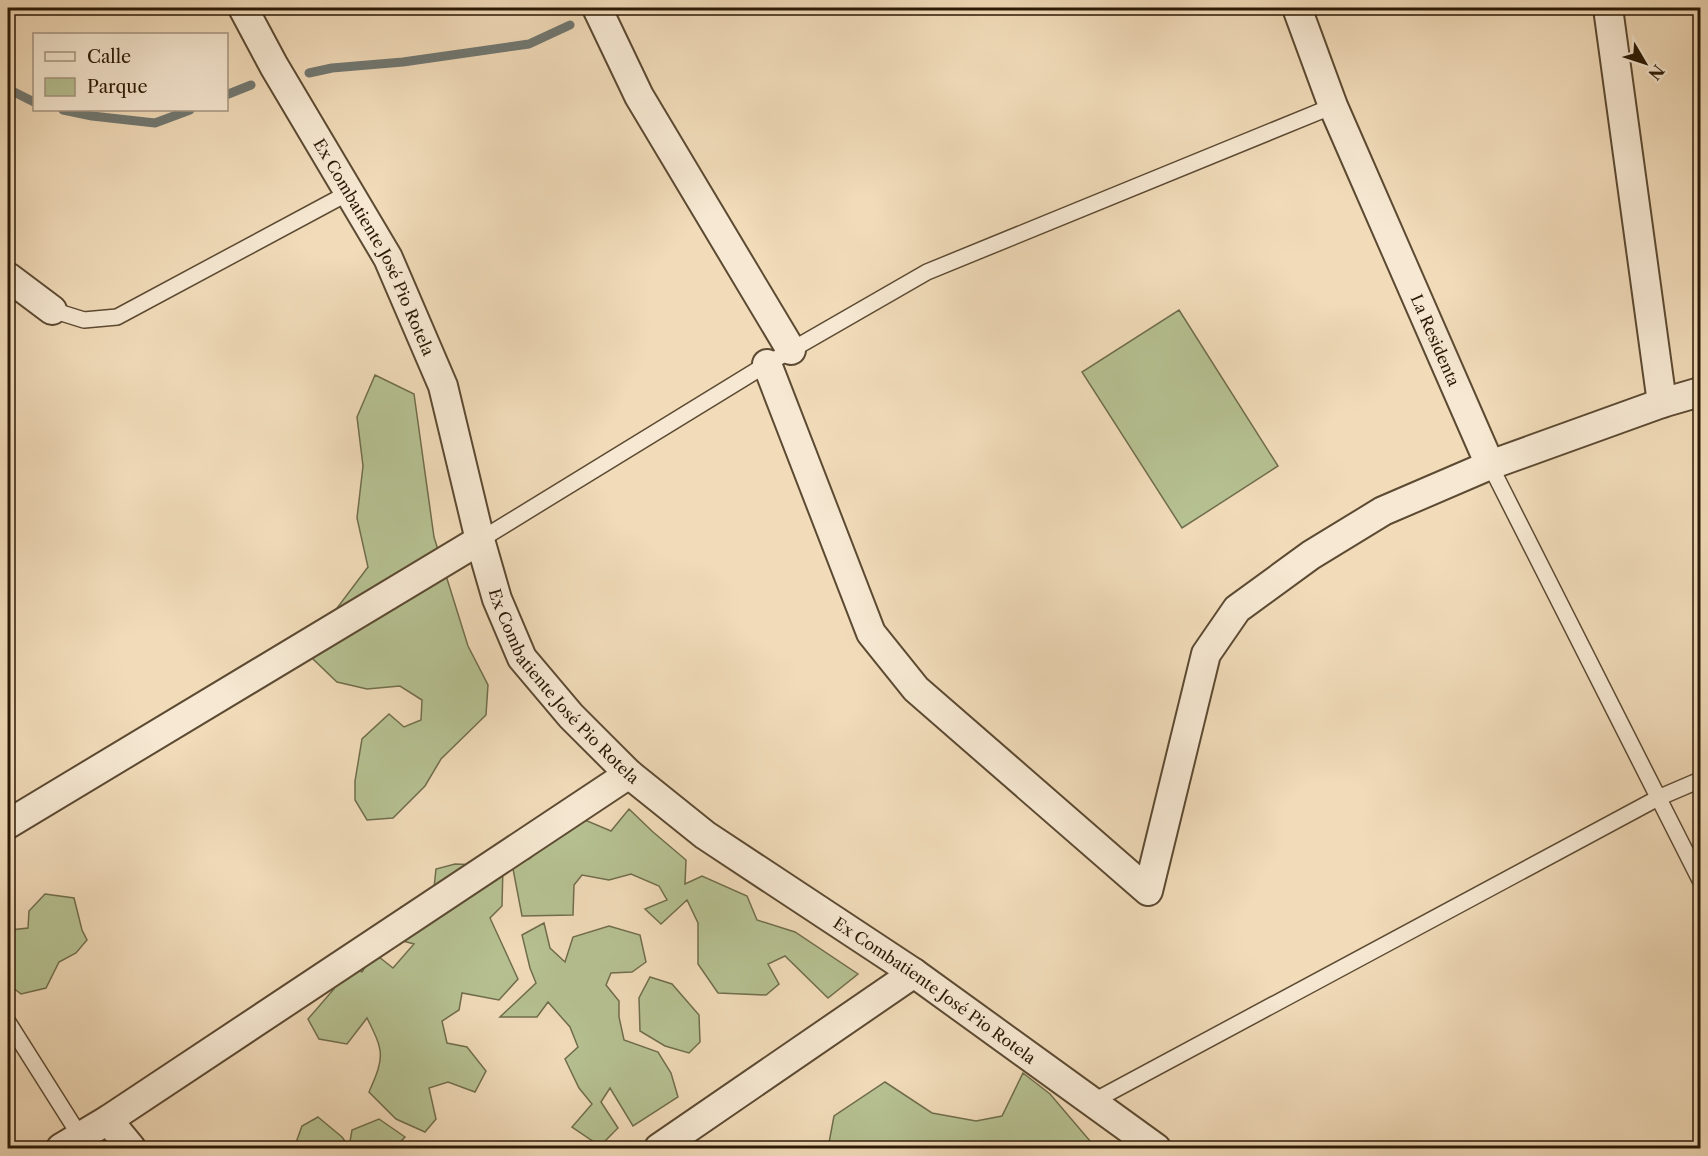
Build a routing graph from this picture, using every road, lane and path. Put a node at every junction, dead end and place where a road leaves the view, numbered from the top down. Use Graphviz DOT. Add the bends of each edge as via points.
graph roads {
  1 [pos="243,8"];
  2 [pos="597,8"];
  3 [pos="1297,8"];
  4 [pos="1608,8"];
  5 [pos="1333,106"];
  6 [pos="350,192"];
  7 [pos="8,277"];
  8 [pos="52,310"];
  9 [pos="791,350"];
  10 [pos="766,364"];
  11 [pos="1701,392"];
  12 [pos="1662,403"];
  13 [pos="1490,465"];
  14 [pos="480,540"];
  15 [pos="629,774"];
  16 [pos="1701,780"];
  17 [pos="1658,798"];
  18 [pos="8,824"];
  19 [pos="1701,880"];
  20 [pos="914,972"];
  21 [pos="8,1022"];
  22 [pos="1092,1102"];
  23 [pos="108,1120"];
  24 [pos="70,1143"];
  25 [pos="131,1149"];
  26 [pos="658,1149"];
  27 [pos="1156,1149"];
  1 -- 6 [label="street, Ex Combatiente José Pio Rotela"];
  2 -- 9 [label="street" via="639,96"];
  3 -- 5 [label="street, La Residenta"];
  4 -- 12 [label="street"];
  5 -- 9 [label="lane" via="927,272"];
  5 -- 13 [label="street, La Residenta"];
  6 -- 8 [label="lane" via="117,317 84,320"];
  6 -- 14 [label="street, Ex Combatiente José Pio Rotela" via="388,258 442,386"];
  7 -- 8 [label="street"];
  9 -- 10 [label="lane"];
  10 -- 13 [label="street" via="871,633 916,689 1148,891 1206,654 1237,609 1311,555 1383,511"];
  10 -- 14 [label="lane"];
  11 -- 12 [label="street"];
  12 -- 13 [label="street"];
  13 -- 17 [label="lane"];
  14 -- 15 [label="street, Ex Combatiente José Pio Rotela" via="496,599 522,657 571,716"];
  14 -- 18 [label="street"];
  15 -- 20 [label="street, Ex Combatiente José Pio Rotela" via="705,835"];
  15 -- 23 [label="street"];
  16 -- 17 [label="lane"];
  17 -- 19 [label="lane"];
  17 -- 22 [label="lane"];
  20 -- 22 [label="street, Ex Combatiente José Pio Rotela"];
  20 -- 26 [label="street"];
  21 -- 24 [label="lane"];
  22 -- 27 [label="street, Ex Combatiente José Pio Rotela"];
  23 -- 24 [label="street"];
  23 -- 25 [label="street"];
}
